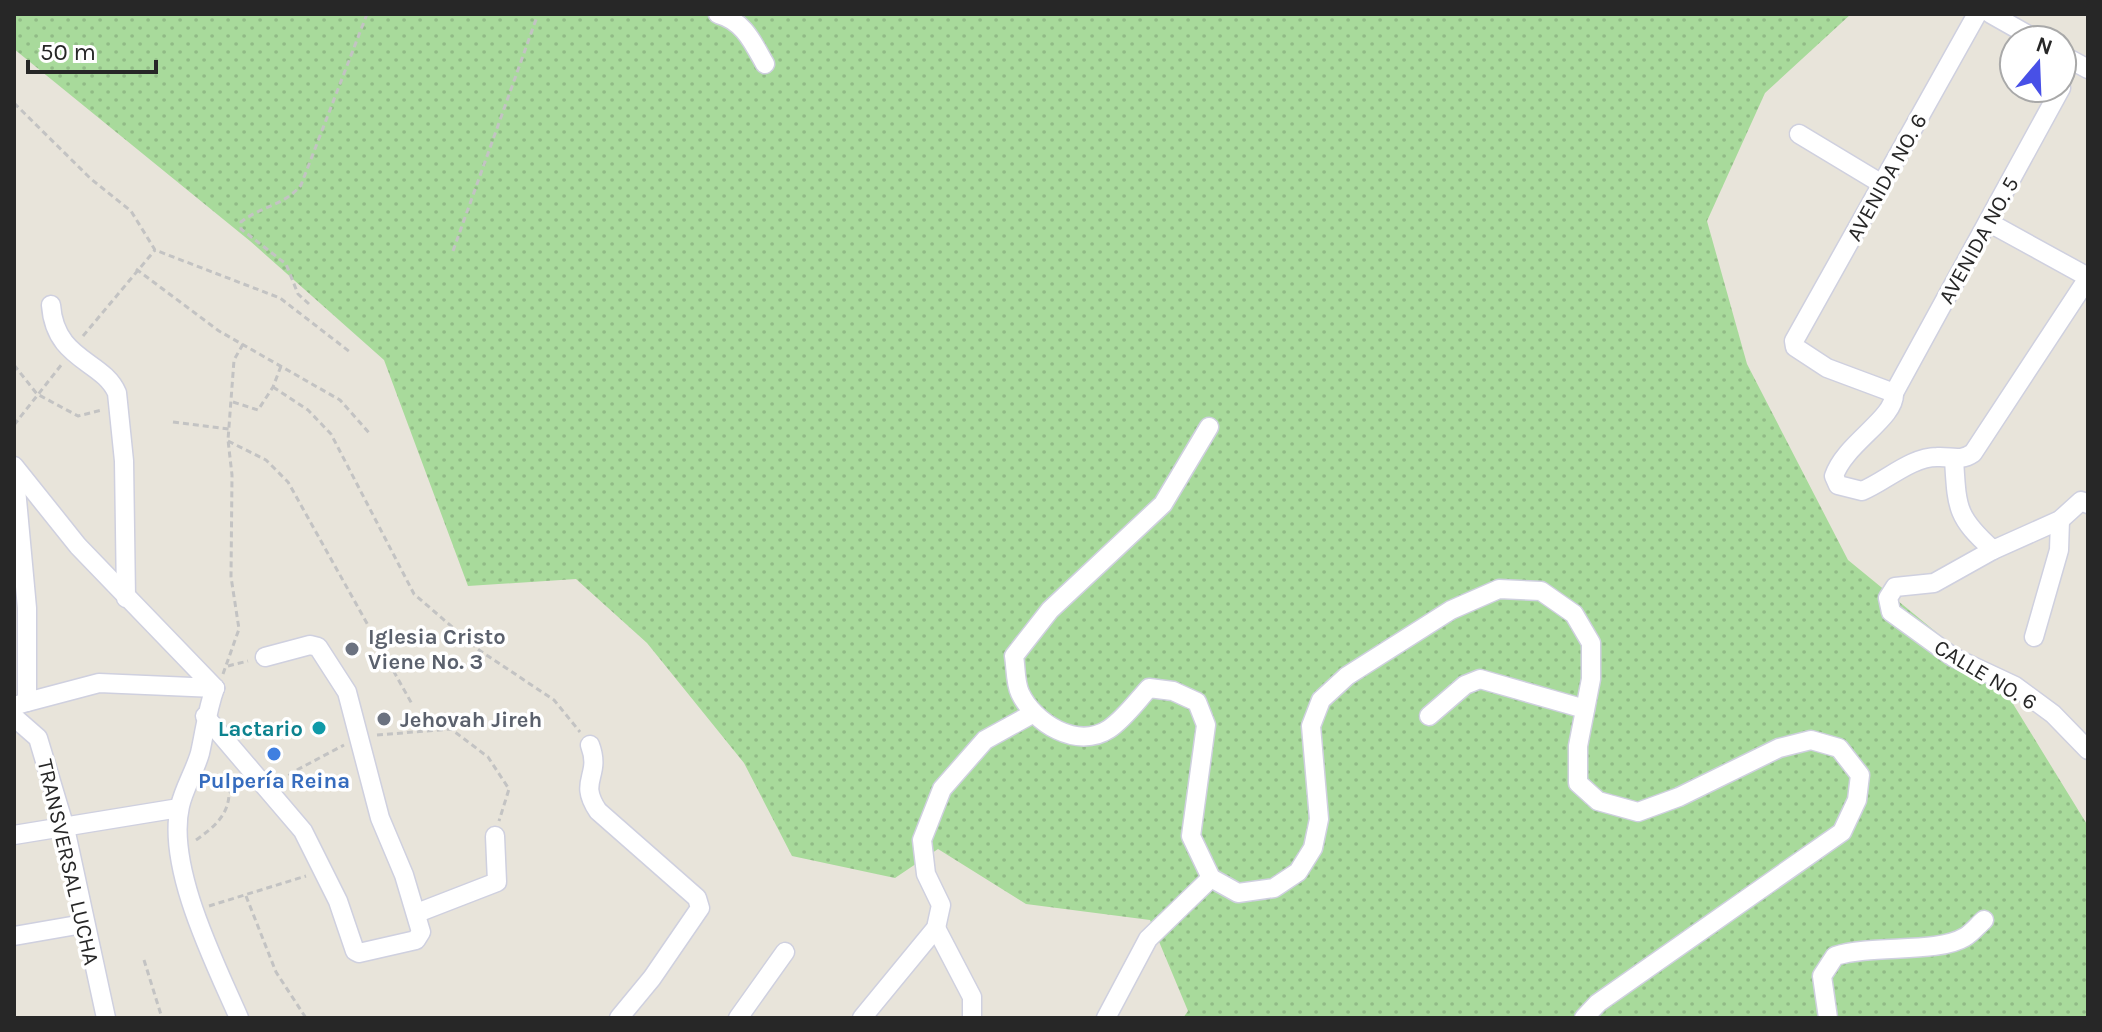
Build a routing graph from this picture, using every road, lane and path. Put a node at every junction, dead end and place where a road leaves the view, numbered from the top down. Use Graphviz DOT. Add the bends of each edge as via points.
graph roads {
  1 [pos="367,14"];
  2 [pos="538,14"];
  3 [pos="718,14"];
  4 [pos="1977,14"];
  5 [pos="1991,14"];
  6 [pos="2009,24"];
  7 [pos="765,64"];
  8 [pos="14,103"];
  9 [pos="2053,104"];
  10 [pos="1799,134"];
  11 [pos="1882,184"];
  12 [pos="1988,222"];
  13 [pos="155,250"];
  14 [pos="453,251"];
  15 [pos="136,269"];
  16 [pos="2088,278"];
  17 [pos="309,304"];
  18 [pos="51,305"];
  19 [pos="243,344"];
  20 [pos="72,352"];
  21 [pos="350,352"];
  22 [pos="14,365"];
  23 [pos="282,365"];
  24 [pos="273,387"];
  25 [pos="1894,393"];
  26 [pos="37,394"];
  27 [pos="233,402"];
  28 [pos="117,407"];
  29 [pos="173,422"];
  30 [pos="14,425"];
  31 [pos="1209,427"];
  32 [pos="229,429"];
  33 [pos="370,434"];
  34 [pos="228,440"];
  35 [pos="1954,459"];
  36 [pos="14,467"];
  37 [pos="2086,498"];
  38 [pos="2060,520"];
  39 [pos="1993,550"];
  40 [pos="126,598"];
  41 [pos="2034,637"];
  42 [pos="265,657"];
  43 [pos="215,688"];
  44 [pos="21,704"];
  45 [pos="412,704"];
  46 [pos="1585,709"];
  47 [pos="1032,714"];
  48 [pos="205,716"];
  49 [pos="1429,716"];
  50 [pos="14,717"];
  51 [pos="451,729"];
  52 [pos="590,745"];
  53 [pos="2088,750"];
  54 [pos="254,774"];
  55 [pos="179,808"];
  56 [pos="65,828"];
  57 [pos="14,835"];
  58 [pos="495,836"];
  59 [pos="181,851"];
  60 [pos="324,870"];
  61 [pos="1211,878"];
  62 [pos="246,896"];
  63 [pos="193,910"];
  64 [pos="417,913"];
  65 [pos="1984,920"];
  66 [pos="83,924"];
  67 [pos="936,928"];
  68 [pos="14,936"];
  69 [pos="785,952"];
  70 [pos="144,960"];
  71 [pos="106,1018"];
  72 [pos="162,1018"];
  73 [pos="239,1018"];
  74 [pos="306,1018"];
  75 [pos="619,1018"];
  76 [pos="738,1018"];
  77 [pos="862,1018"];
  78 [pos="972,1018"];
  79 [pos="1106,1018"];
  80 [pos="1584,1018"];
  81 [pos="1828,1018"];
  1 -- 17 [label="path" via="301,185 290,199 241,222 241,229 286,264 298,294"];
  2 -- 14 [label="path"];
  3 -- 7 [label="street" via="744,28"];
  4 -- 11 [label="street, AVENIDA NO. 6"];
  5 -- 6 [label="street"];
  8 -- 13 [label="path" via="131,211"];
  9 -- 12 [label="street, AVENIDA NO. 5"];
  10 -- 11 [label="street"];
  11 -- 25 [label="street, AVENIDA NO. 6" via="1794,341 1795,347 1827,368"];
  12 -- 16 [label="street"];
  12 -- 25 [label="street, AVENIDA NO. 5"];
  13 -- 15 [label="path"];
  13 -- 21 [label="path" via="280,298"];
  15 -- 19 [label="path"];
  15 -- 20 [label="path"];
  16 -- 35 [label="street" via="1973,453"];
  18 -- 20 [label="street" via="52,324"];
  19 -- 23 [label="path"];
  19 -- 27 [label="path" via="234,360"];
  20 -- 26 [label="path"];
  20 -- 28 [label="street" via="115,387"];
  22 -- 26 [label="path"];
  23 -- 24 [label="path"];
  23 -- 33 [label="path" via="340,400"];
  24 -- 27 [label="path" via="258,410"];
  24 -- 52 [label="path" via="308,410 331,434 414,594 479,650 554,700"];
  25 -- 35 [label="street, AVENIDA NO. 5" via="1890,412 1842,458 1834,476 1838,485 1862,491 1912,464 1936,456"];
  26 -- 28 [label="path" via="78,416"];
  26 -- 30 [label="path"];
  27 -- 32 [label="path"];
  28 -- 40 [label="street" via="124,461"];
  29 -- 32 [label="path"];
  31 -- 47 [label="street" via="1163,504 1050,610 1014,656 1018,690"];
  32 -- 34 [label="path"];
  34 -- 42 [label="path" via="231,577 239,629 228,666"];
  34 -- 45 [label="path" via="266,460 288,482"];
  35 -- 39 [label="street" via="1956,496 1966,525"];
  36 -- 40 [label="street"];
  36 -- 44 [label="street" via="27,608"];
  37 -- 38 [label="street"];
  38 -- 39 [label="street"];
  38 -- 41 [label="street" via="2059,550"];
  39 -- 53 [label="street, CALLE NO. 6" via="1934,583 1895,587 1888,598 1891,612 1953,657 2015,686"];
  40 -- 43 [label="street"];
  42 -- 64 [label="street" via="318,647 347,692 380,818"];
  43 -- 44 [label="street" via="99,683"];
  43 -- 48 [label="street"];
  46 -- 49 [label="street" via="1480,679"];
  46 -- 61 [label="street" via="1591,643 1574,614 1541,591 1499,589 1451,610 1347,676 1321,700 1311,726 1319,819 1313,848 1298,872 1274,888 1238,893"];
  46 -- 80 [label="street" via="1578,783 1598,801 1638,812 1779,748 1811,740 1839,748 1860,775 1857,800 1842,832"];
  47 -- 61 [label="street" via="1080,737 1108,730 1149,688 1197,702 1206,725 1191,836"];
  47 -- 67 [label="street" via="985,740 942,789 922,840 926,874 941,905"];
  48 -- 54 [label="street"];
  48 -- 55 [label="street" via="200,753"];
  50 -- 56 [label="street, TRANSVERSAL LUCHA" via="38,738"];
  51 -- 58 [label="path" via="488,757 509,789"];
  52 -- 75 [label="street" via="596,762 587,786 589,798 697,898 700,908"];
  54 -- 59 [label="path" via="229,793 216,825"];
  54 -- 60 [label="street" via="303,831"];
  55 -- 56 [label="street"];
  55 -- 59 [label="street"];
  56 -- 57 [label="street"];
  56 -- 66 [label="street, TRANSVERSAL LUCHA"];
  58 -- 64 [label="street" via="497,882"];
  59 -- 63 [label="street"];
  60 -- 62 [label="path"];
  60 -- 64 [label="street" via="352,947 359,953 416,940 421,932"];
  61 -- 79 [label="street" via="1148,939"];
  62 -- 63 [label="path"];
  62 -- 74 [label="path" via="276,972"];
  63 -- 73 [label="street"];
  65 -- 81 [label="street" via="1965,938 1835,956 1822,976"];
  66 -- 68 [label="street"];
  66 -- 71 [label="street, TRANSVERSAL LUCHA"];
  67 -- 77 [label="street"];
  67 -- 78 [label="street" via="972,997"];
  69 -- 76 [label="street"];
  70 -- 72 [label="path"];
}
